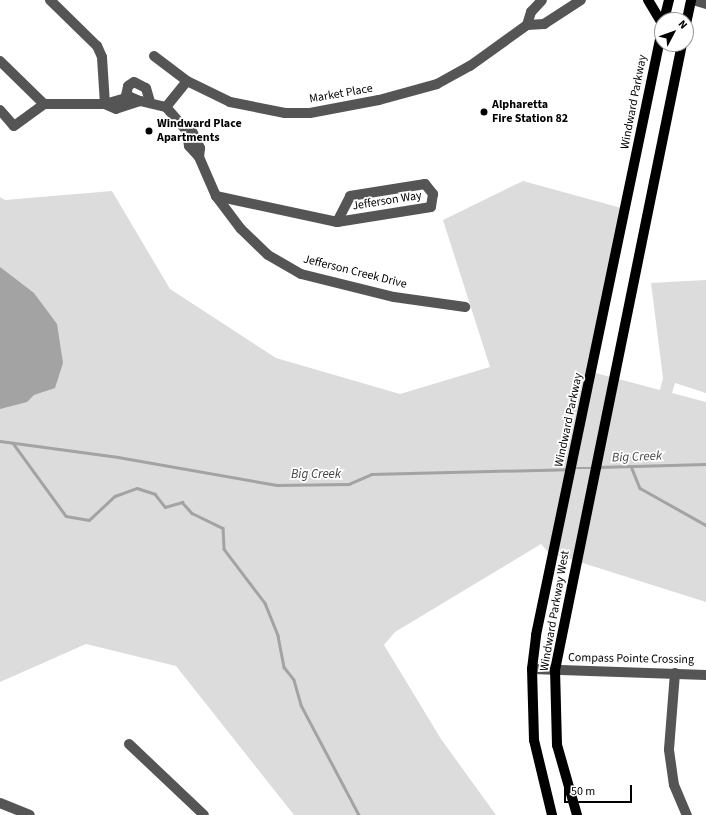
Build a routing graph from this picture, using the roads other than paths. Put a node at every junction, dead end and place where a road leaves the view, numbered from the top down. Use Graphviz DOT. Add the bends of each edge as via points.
graph roads {
  1 [pos="50,0"];
  2 [pos="542,0"];
  3 [pos="581,0"];
  4 [pos="648,0"];
  5 [pos="668,0"];
  6 [pos="692,0"];
  7 [pos="706,4"];
  8 [pos="655,12"];
  9 [pos="666,12"];
  10 [pos="689,12"];
  11 [pos="527,25"];
  12 [pos="658,52"];
  13 [pos="680,52"];
  14 [pos="154,56"];
  15 [pos="2,67"];
  16 [pos="187,80"];
  17 [pos="145,101"];
  18 [pos="124,103"];
  19 [pos="44,104"];
  20 [pos="105,104"];
  21 [pos="166,107"];
  22 [pos="0,110"];
  23 [pos="216,196"];
  24 [pos="337,222"];
  25 [pos="465,307"];
  26 [pos="532,669"];
  27 [pos="555,670"];
  28 [pos="675,673"];
  29 [pos="706,675"];
  30 [pos="129,744"];
  31 [pos="0,803"];
  32 [pos="30,815"];
  33 [pos="204,815"];
  34 [pos="552,815"];
  35 [pos="577,815"];
  36 [pos="687,815"];
  1 -- 20 [label="street" via="97,46 102,57"];
  2 -- 11 [label="street, Market Place" via="531,12"];
  3 -- 11 [label="street, Market Place" via="544,24"];
  4 -- 8 [label="main road"];
  5 -- 9 [label="main road"];
  6 -- 7 [label="street"];
  6 -- 10 [label="main road"];
  11 -- 16 [label="street, Market Place" via="474,63 437,84 341,108 310,113 254,108 230,102"];
  12 -- 26 [label="main road, Windward Parkway"];
  13 -- 27 [label="main road, Windward Parkway West"];
  14 -- 16 [label="street, Market Place"];
  15 -- 19 [label="street"];
  16 -- 21 [label="street"];
  17 -- 18 [label="street"];
  17 -- 18 [label="street" via="146,88 138,82 128,86"];
  17 -- 21 [label="street"];
  18 -- 20 [label="street"];
  19 -- 20 [label="street"];
  19 -- 22 [label="street" via="14,126"];
  21 -- 23 [label="street, Jefferson Creek Drive" via="187,131 193,133 193,144"];
  23 -- 24 [label="street, Jefferson Way"];
  23 -- 25 [label="street, Jefferson Creek Drive" via="241,229 268,255 301,274 394,297"];
  24 -- 24 [label="street, Jefferson Way" via="430,207 434,194 425,184 350,196"];
  26 -- 27 [label="street, Compass Pointe Crossing"];
  26 -- 34 [label="main road, Windward Parkway" via="534,740"];
  27 -- 28 [label="street, Compass Pointe Crossing"];
  27 -- 35 [label="main road, Windward Parkway West" via="557,745"];
  28 -- 29 [label="street, Compass Pointe Crossing"];
  28 -- 36 [label="street" via="669,750 674,785"];
  30 -- 33 [label="street"];
  31 -- 32 [label="street"];
}
